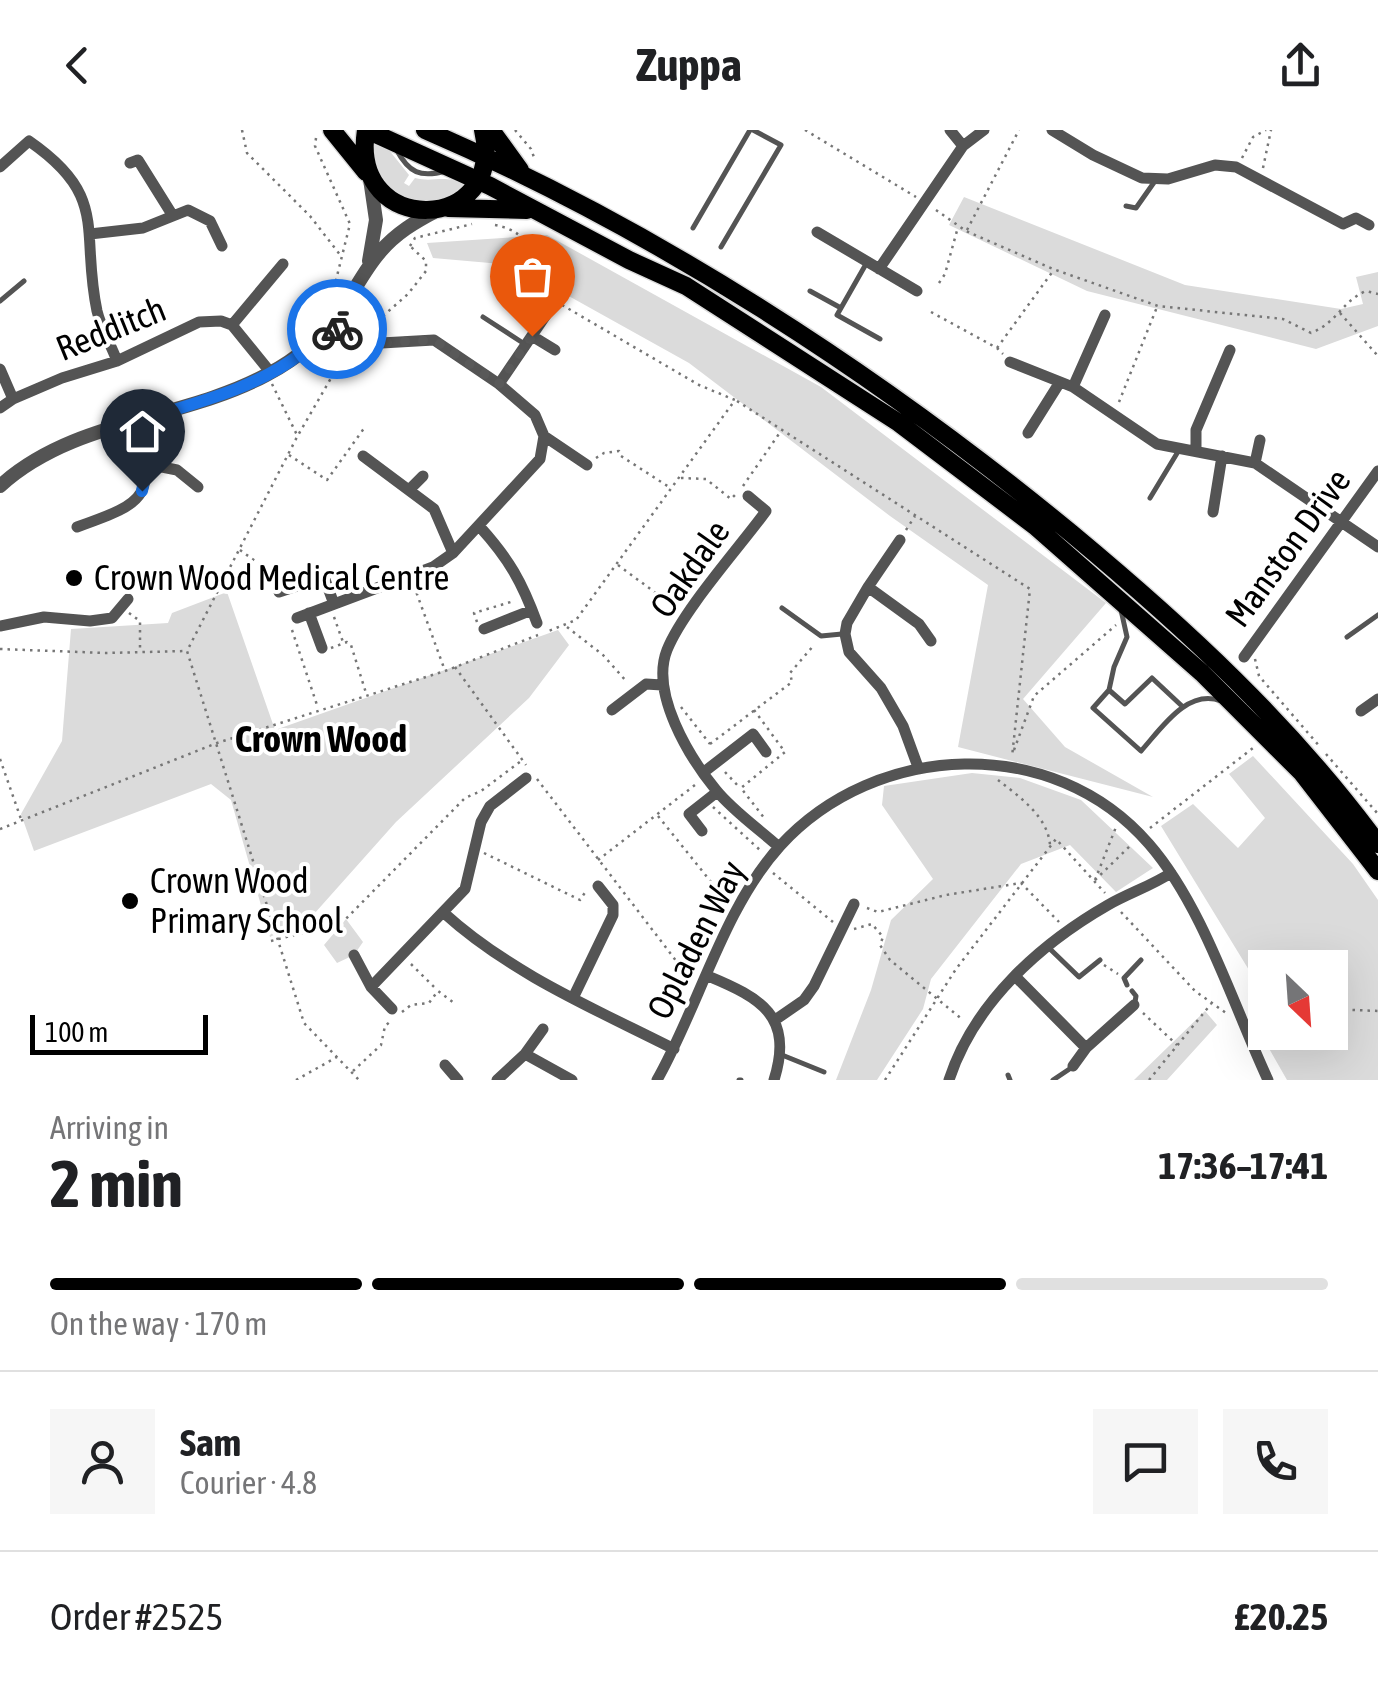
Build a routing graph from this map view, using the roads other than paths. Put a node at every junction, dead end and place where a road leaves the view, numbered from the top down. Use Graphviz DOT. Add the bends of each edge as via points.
graph roads {
  1 [pos="366,130"];
  2 [pos="425,130"];
  3 [pos="483,130"];
  4 [pos="491,130"];
  5 [pos="751,130"];
  6 [pos="950,130"];
  7 [pos="984,130"];
  8 [pos="1052,130"];
  9 [pos="324,134"];
  10 [pos="963,146"];
  11 [pos="149,150"];
  12 [pos="487,157"];
  13 [pos="0,167"];
  14 [pos="530,168"];
  15 [pos="370,178"];
  16 [pos="1157,178"];
  17 [pos="478,180"];
  18 [pos="1126,206"];
  19 [pos="443,208"];
  20 [pos="538,212"];
  21 [pos="174,216"];
  22 [pos="1369,225"];
  23 [pos="693,228"];
  24 [pos="816,232"];
  25 [pos="90,234"];
  26 [pos="222,246"];
  27 [pos="721,247"];
  28 [pos="867,262"];
  29 [pos="283,264"];
  30 [pos="368,266"];
  31 [pos="880,269"];
  32 [pos="24,281"];
  33 [pos="810,291"];
  34 [pos="917,291"];
  35 [pos="0,300"];
  36 [pos="841,308"];
  37 [pos="546,315"];
  38 [pos="1105,315"];
  39 [pos="483,317"];
  40 [pos="232,324"];
  41 [pos="330,325"];
  42 [pos="880,339"];
  43 [pos="529,340"];
  44 [pos="555,350"];
  45 [pos="1230,350"];
  46 [pos="117,361"];
  47 [pos="1010,362"];
  48 [pos="0,369"];
  49 [pos="272,378"];
  50 [pos="1060,382"];
  51 [pos="499,384"];
  52 [pos="1073,387"];
  53 [pos="13,399"];
  54 [pos="0,408"];
  55 [pos="134,422"];
  56 [pos="1028,433"];
  57 [pos="544,436"];
  58 [pos="1260,440"];
  59 [pos="1181,448"];
  60 [pos="1196,450"];
  61 [pos="363,456"];
  62 [pos="1222,456"];
  63 [pos="1255,463"];
  64 [pos="147,464"];
  65 [pos="587,465"];
  66 [pos="1378,472"];
  67 [pos="423,476"];
  68 [pos="0,486"];
  69 [pos="198,487"];
  70 [pos="409,490"];
  71 [pos="748,496"];
  72 [pos="1150,498"];
  73 [pos="1213,512"];
  74 [pos="1341,520"];
  75 [pos="77,527"];
  76 [pos="480,527"];
  77 [pos="900,540"];
  78 [pos="1378,547"];
  79 [pos="453,552"];
  80 [pos="1105,584"];
  81 [pos="868,587"];
  82 [pos="279,592"];
  83 [pos="124,603"];
  84 [pos="332,604"];
  85 [pos="782,608"];
  86 [pos="1378,615"];
  87 [pos="0,626"];
  88 [pos="484,629"];
  89 [pos="845,634"];
  90 [pos="1347,637"];
  91 [pos="931,642"];
  92 [pos="319,651"];
  93 [pos="1246,654"];
  94 [pos="662,685"];
  95 [pos="1110,690"];
  96 [pos="1378,699"];
  97 [pos="1182,707"];
  98 [pos="1238,707"];
  99 [pos="612,710"];
  100 [pos="1360,712"];
  101 [pos="766,752"];
  102 [pos="918,767"];
  103 [pos="704,772"];
  104 [pos="526,778"];
  105 [pos="717,792"];
  106 [pos="702,831"];
  107 [pos="1378,844"];
  108 [pos="780,847"];
  109 [pos="1378,871"];
  110 [pos="1171,873"];
  111 [pos="598,884"];
  112 [pos="854,904"];
  113 [pos="444,914"];
  114 [pos="1047,946"];
  115 [pos="354,955"];
  116 [pos="1100,960"];
  117 [pos="1141,960"];
  118 [pos="708,976"];
  119 [pos="1015,976"];
  120 [pos="372,988"];
  121 [pos="573,998"];
  122 [pos="1134,1005"];
  123 [pos="392,1008"];
  124 [pos="776,1020"];
  125 [pos="543,1029"];
  126 [pos="1086,1048"];
  127 [pos="674,1049"];
  128 [pos="525,1054"];
  129 [pos="782,1054"];
  130 [pos="445,1065"];
  131 [pos="1073,1066"];
  132 [pos="824,1072"];
  133 [pos="458,1080"];
  134 [pos="497,1080"];
  135 [pos="572,1080"];
  136 [pos="656,1080"];
  137 [pos="774,1080"];
  138 [pos="949,1080"];
  139 [pos="1052,1080"];
  140 [pos="1268,1080"];
  1 -- 15 [label="highway"];
  1 -- 17 [label="highway"];
  2 -- 12 [label="highway"];
  3 -- 12 [label="highway"];
  4 -- 14 [label="highway"];
  5 -- 23 [label="lane"];
  5 -- 27 [label="lane" via="780,145"];
  6 -- 10 [label="street"];
  7 -- 10 [label="street"];
  8 -- 16 [label="street" via="1142,178"];
  9 -- 15 [label="highway"];
  10 -- 31 [label="street"];
  11 -- 21 [label="street" via="134,162"];
  12 -- 14 [label="highway"];
  12 -- 17 [label="highway"];
  13 -- 25 [label="street" via="29,141 58,162 80,190"];
  14 -- 107 [label="highway" via="798,333 984,463 1251,695 1326,774"];
  15 -- 19 [label="highway" via="399,204"];
  15 -- 30 [label="street" via="376,220"];
  16 -- 18 [label="lane" via="1136,208"];
  16 -- 22 [label="street" via="1236,167 1344,224 1356,218"];
  17 -- 19 [label="highway" via="469,194"];
  17 -- 20 [label="highway"];
  19 -- 20 [label="highway"];
  19 -- 30 [label="street" via="400,232"];
  20 -- 80 [label="highway" via="686,286 840,382"];
  21 -- 25 [label="street" via="143,228"];
  21 -- 26 [label="street" via="188,210 210,221"];
  24 -- 28 [label="street"];
  25 -- 46 [label="street" via="97,312"];
  28 -- 31 [label="street"];
  28 -- 36 [label="lane"];
  29 -- 40 [label="street"];
  30 -- 41 [label="street"];
  31 -- 34 [label="street"];
  32 -- 35 [label="lane"];
  33 -- 36 [label="lane"];
  36 -- 42 [label="lane" via="837,315"];
  37 -- 43 [label="street"];
  38 -- 52 [label="street"];
  39 -- 43 [label="lane"];
  40 -- 46 [label="street, Redditch" via="199,322"];
  40 -- 49 [label="street"];
  41 -- 49 [label="street"];
  41 -- 51 [label="street" via="364,344 434,340"];
  43 -- 44 [label="street"];
  43 -- 51 [label="street"];
  45 -- 60 [label="street" via="1196,430"];
  46 -- 53 [label="street, Redditch"];
  47 -- 50 [label="street"];
  48 -- 53 [label="street"];
  49 -- 55 [label="street"];
  50 -- 52 [label="street"];
  50 -- 56 [label="street"];
  51 -- 57 [label="street" via="535,415"];
  52 -- 59 [label="street" via="1157,444"];
  53 -- 54 [label="street, Redditch"];
  55 -- 64 [label="street"];
  55 -- 68 [label="street" via="42,456"];
  57 -- 65 [label="street"];
  57 -- 76 [label="street" via="540,458"];
  58 -- 63 [label="street"];
  59 -- 60 [label="street"];
  59 -- 72 [label="lane"];
  60 -- 62 [label="street"];
  61 -- 70 [label="street"];
  62 -- 63 [label="street"];
  62 -- 73 [label="street"];
  63 -- 74 [label="street"];
  64 -- 69 [label="street" via="176,470"];
  64 -- 75 [label="street" via="142,491 124,510"];
  66 -- 74 [label="street, Manston Drive"];
  67 -- 70 [label="street"];
  70 -- 79 [label="street" via="434,510"];
  71 -- 94 [label="street, Oakdale" via="766,511 666,651"];
  74 -- 78 [label="street"];
  74 -- 93 [label="street, Manston Drive"];
  76 -- 79 [label="street"];
  76 -- 88 [label="street" via="509,559 534,616"];
  77 -- 81 [label="street"];
  79 -- 84 [label="street" via="433,567"];
  80 -- 95 [label="lane" via="1127,636"];
  80 -- 98 [label="highway"];
  81 -- 89 [label="street"];
  81 -- 91 [label="street" via="919,624"];
  82 -- 84 [label="street" via="324,577"];
  83 -- 87 [label="street" via="112,618"];
  84 -- 92 [label="street" via="303,615"];
  85 -- 89 [label="lane" via="821,636"];
  86 -- 90 [label="lane"];
  89 -- 102 [label="street" via="849,652 903,726"];
  94 -- 99 [label="street" via="646,684"];
  94 -- 103 [label="street" via="678,730"];
  95 -- 97 [label="lane" via="1124,704 1152,678"];
  95 -- 97 [label="lane" via="1092,708 1141,751"];
  96 -- 100 [label="street"];
  97 -- 98 [label="lane" via="1213,698"];
  98 -- 109 [label="highway" via="1302,773"];
  101 -- 103 [label="street" via="753,734"];
  102 -- 108 [label="street, Opladen Way" via="836,799"];
  102 -- 110 [label="street, Opladen Way" via="1012,760 1096,798 1148,842"];
  103 -- 105 [label="street"];
  104 -- 113 [label="street" via="490,806 466,889"];
  105 -- 106 [label="street" via="690,814"];
  105 -- 108 [label="street"];
  108 -- 118 [label="street, Opladen Way" via="738,909"];
  110 -- 114 [label="street"];
  110 -- 140 [label="street, Opladen Way"];
  111 -- 121 [label="street" via="613,915"];
  112 -- 124 [label="street" via="814,986"];
  113 -- 120 [label="street"];
  113 -- 121 [label="street" via="474,940"];
  114 -- 116 [label="lane" via="1079,977"];
  114 -- 119 [label="street"];
  115 -- 120 [label="street"];
  117 -- 122 [label="lane" via="1124,978 1136,996"];
  118 -- 124 [label="street" via="762,1002"];
  118 -- 127 [label="street, Opladen Way"];
  119 -- 126 [label="street"];
  119 -- 138 [label="street" via="972,1027"];
  120 -- 123 [label="street"];
  121 -- 127 [label="street"];
  122 -- 126 [label="street"];
  124 -- 129 [label="street"];
  125 -- 128 [label="street"];
  126 -- 131 [label="street"];
  127 -- 136 [label="street, Opladen Way"];
  128 -- 134 [label="street"];
  128 -- 135 [label="street"];
  129 -- 132 [label="lane"];
  129 -- 137 [label="street"];
  130 -- 133 [label="street"];
  131 -- 139 [label="lane"];
}
